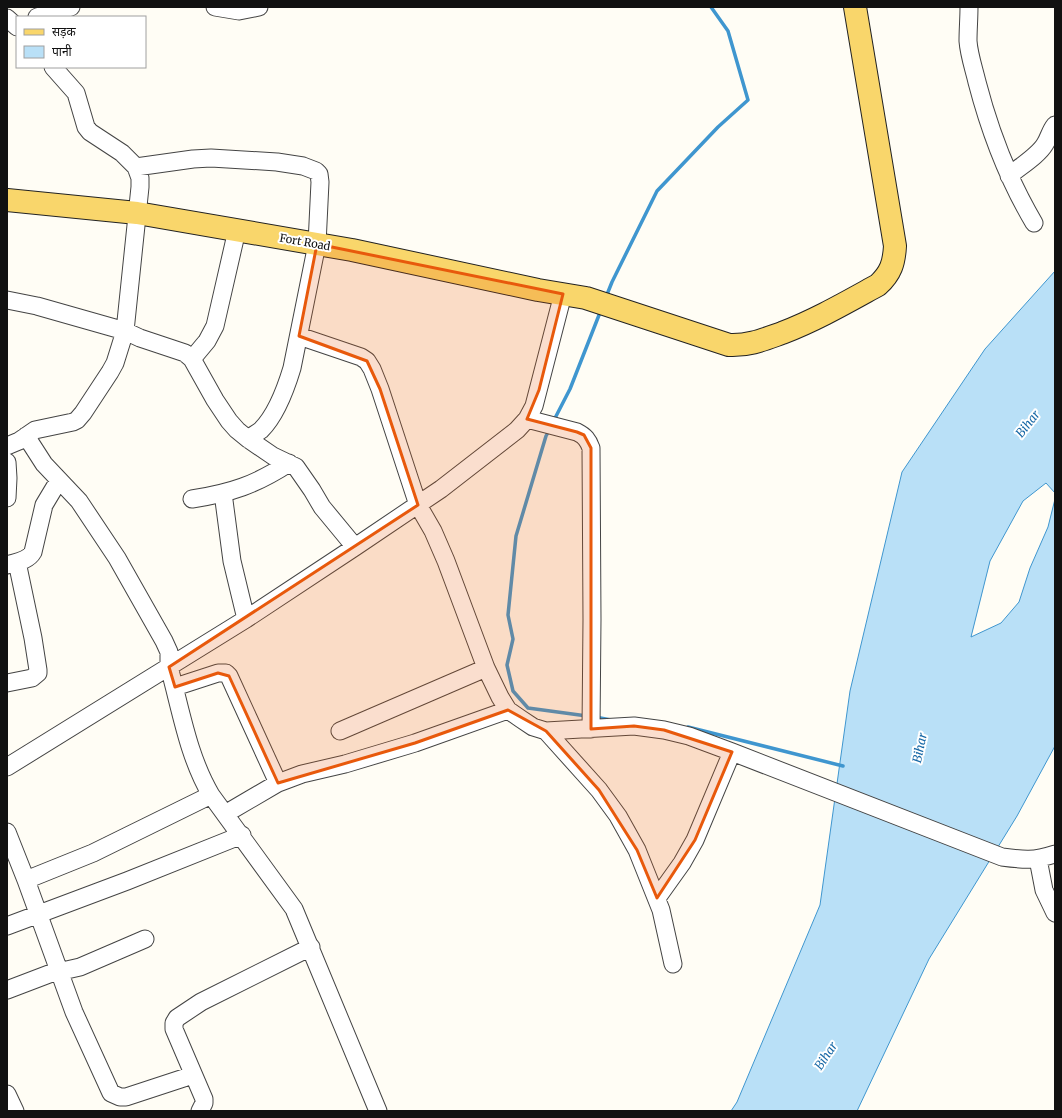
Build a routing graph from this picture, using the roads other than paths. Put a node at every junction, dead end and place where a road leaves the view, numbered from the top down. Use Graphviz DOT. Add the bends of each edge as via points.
graph roads {
  1 [pos="71,7"];
  2 [pos="216,7"];
  3 [pos="259,7"];
  4 [pos="855,7"];
  5 [pos="969,7"];
  6 [pos="40,16"];
  7 [pos="54,68"];
  8 [pos="1055,125"];
  9 [pos="136,167"];
  10 [pos="1009,176"];
  11 [pos="7,200"];
  12 [pos="137,213"];
  13 [pos="1034,223"];
  14 [pos="237,230"];
  15 [pos="317,244"];
  16 [pos="563,294"];
  17 [pos="7,300"];
  18 [pos="125,331"];
  19 [pos="299,336"];
  20 [pos="192,359"];
  21 [pos="527,419"];
  22 [pos="26,436"];
  23 [pos="248,439"];
  24 [pos="7,446"];
  25 [pos="7,462"];
  26 [pos="288,464"];
  27 [pos="59,480"];
  28 [pos="223,493"];
  29 [pos="7,498"];
  30 [pos="192,499"];
  31 [pos="418,505"];
  32 [pos="355,547"];
  33 [pos="12,563"];
  34 [pos="246,619"];
  35 [pos="169,666"];
  36 [pos="486,668"];
  37 [pos="7,683"];
  38 [pos="175,687"];
  39 [pos="508,710"];
  40 [pos="591,729"];
  41 [pos="340,731"];
  42 [pos="546,731"];
  43 [pos="732,752"];
  44 [pos="9,760"];
  45 [pos="278,783"];
  46 [pos="211,795"];
  47 [pos="225,814"];
  48 [pos="7,832"];
  49 [pos="242,836"];
  50 [pos="1055,854"];
  51 [pos="1038,859"];
  52 [pos="26,880"];
  53 [pos="657,898"];
  54 [pos="1055,913"];
  55 [pos="38,916"];
  56 [pos="7,926"];
  57 [pos="145,939"];
  58 [pos="311,947"];
  59 [pos="673,964"];
  60 [pos="58,971"];
  61 [pos="7,990"];
  62 [pos="193,1074"];
  63 [pos="7,1094"];
  64 [pos="15,1111"];
  65 [pos="200,1111"];
  66 [pos="378,1111"];
  1 -- 6 [label="street"];
  2 -- 3 [label="street" via="239,11"];
  4 -- 16 [label="main road, Fort Road" via="895,246 894,262 887,277 878,285 807,323 741,346 729,345 604,303"];
  5 -- 10 [label="street" via="970,51 990,129"];
  7 -- 9 [label="street" via="76,93 90,132 122,153"];
  8 -- 10 [label="street" via="1040,150"];
  9 -- 12 [label="street" via="140,178"];
  9 -- 15 [label="street" via="194,159 226,158 303,166 316,170 320,182"];
  10 -- 13 [label="street"];
  11 -- 12 [label="main road, Fort Road"];
  12 -- 14 [label="main road, Fort Road"];
  12 -- 18 [label="street"];
  14 -- 15 [label="main road, Fort Road"];
  14 -- 20 [label="street" via="215,326 207,341"];
  15 -- 16 [label="main road, Fort Road"];
  15 -- 19 [label="street"];
  16 -- 21 [label="street" via="539,390"];
  17 -- 18 [label="street"];
  18 -- 20 [label="street" via="176,349"];
  18 -- 22 [label="street" via="115,363 77,420 38,430"];
  19 -- 23 [label="street" via="286,388 271,417"];
  19 -- 31 [label="street" via="354,354 367,361 380,389"];
  20 -- 23 [label="street" via="229,421"];
  21 -- 31 [label="street" via="517,430"];
  21 -- 40 [label="street" via="584,435 591,448"];
  22 -- 24 [label="street"];
  22 -- 27 [label="street" via="44,464"];
  23 -- 26 [label="street"];
  25 -- 29 [label="street"];
  26 -- 28 [label="street" via="252,484"];
  26 -- 32 [label="street" via="296,467 322,507"];
  27 -- 33 [label="street" via="44,505 33,552 28,558"];
  27 -- 35 [label="street" via="79,501 116,558 167,646"];
  28 -- 30 [label="street"];
  28 -- 34 [label="street" via="232,562"];
  31 -- 32 [label="street"];
  31 -- 36 [label="street" via="446,561"];
  32 -- 34 [label="street"];
  33 -- 37 [label="street" via="33,638 38,674 32,678"];
  34 -- 35 [label="street"];
  35 -- 38 [label="street"];
  35 -- 44 [label="street"];
  36 -- 39 [label="street"];
  36 -- 41 [label="street"];
  38 -- 45 [label="street" via="218,673 226,673"];
  38 -- 46 [label="street" via="193,756"];
  39 -- 42 [label="street" via="533,727"];
  39 -- 45 [label="street" via="415,743"];
  40 -- 42 [label="street"];
  40 -- 43 [label="street" via="634,726 664,730"];
  42 -- 53 [label="street" via="600,790 618,816 637,850"];
  43 -- 51 [label="street" via="1002,857"];
  43 -- 53 [label="street" via="694,840 682,863"];
  45 -- 47 [label="street"];
  46 -- 47 [label="street"];
  46 -- 52 [label="street" via="93,853"];
  47 -- 49 [label="street"];
  48 -- 52 [label="street"];
  49 -- 55 [label="street"];
  49 -- 58 [label="street" via="294,909"];
  50 -- 51 [label="street"];
  51 -- 54 [label="street" via="1044,890"];
  52 -- 55 [label="street"];
  53 -- 59 [label="street"];
  55 -- 56 [label="street"];
  55 -- 60 [label="street"];
  57 -- 60 [label="street" via="80,967"];
  58 -- 62 [label="street" via="201,1002 177,1018 174,1029"];
  58 -- 66 [label="street"];
  60 -- 61 [label="street"];
  60 -- 62 [label="street" via="111,1093 120,1098 126,1097"];
  62 -- 65 [label="street" via="204,1099"];
  63 -- 64 [label="street"];
}
